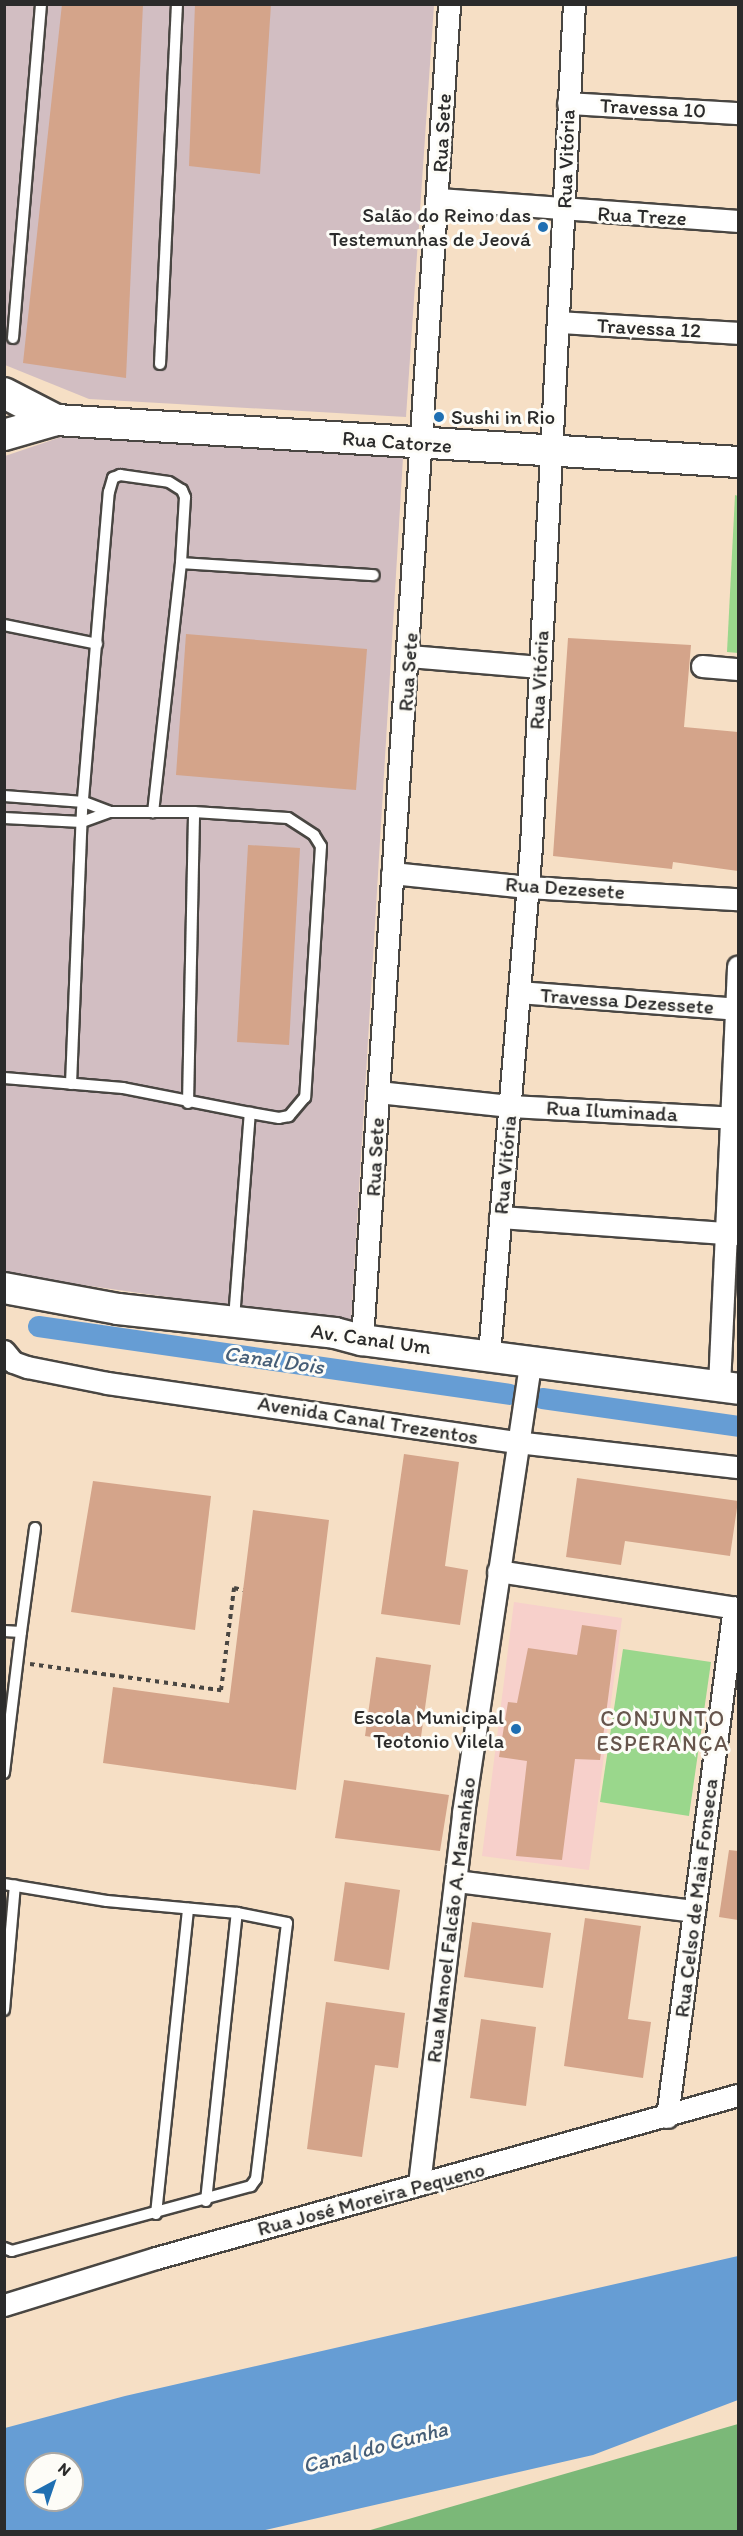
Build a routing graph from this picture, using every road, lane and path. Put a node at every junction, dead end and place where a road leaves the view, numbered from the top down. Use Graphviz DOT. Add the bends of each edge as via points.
graph roads {
  1 [pos="41,4"];
  2 [pos="177,4"];
  3 [pos="449,4"];
  4 [pos="574,4"];
  5 [pos="568,103"];
  6 [pos="738,113"];
  7 [pos="438,199"];
  8 [pos="564,211"];
  9 [pos="738,221"];
  10 [pos="559,322"];
  11 [pos="738,333"];
  12 [pos="14,338"];
  13 [pos="159,364"];
  14 [pos="4,393"];
  15 [pos="56,420"];
  16 [pos="4,435"];
  17 [pos="423,444"];
  18 [pos="550,452"];
  19 [pos="738,462"];
  20 [pos="181,563"];
  21 [pos="374,575"];
  22 [pos="4,625"];
  23 [pos="97,644"];
  24 [pos="409,656"];
  25 [pos="702,666"];
  26 [pos="540,668"];
  27 [pos="738,669"];
  28 [pos="4,796"];
  29 [pos="84,802"];
  30 [pos="110,812"];
  31 [pos="153,812"];
  32 [pos="194,812"];
  33 [pos="4,818"];
  34 [pos="82,822"];
  35 [pos="392,873"];
  36 [pos="527,887"];
  37 [pos="738,899"];
  38 [pos="738,966"];
  39 [pos="519,993"];
  40 [pos="737,1009"];
  41 [pos="4,1078"];
  42 [pos="71,1084"];
  43 [pos="378,1092"];
  44 [pos="189,1103"];
  45 [pos="510,1106"];
  46 [pos="250,1113"];
  47 [pos="734,1118"];
  48 [pos="500,1217"];
  49 [pos="732,1234"];
  50 [pos="4,1288"];
  51 [pos="234,1322"];
  52 [pos="362,1340"];
  53 [pos="4,1351"];
  54 [pos="489,1354"];
  55 [pos="531,1360"];
  56 [pos="729,1388"];
  57 [pos="517,1442"];
  58 [pos="738,1467"];
  59 [pos="35,1528"];
  60 [pos="498,1571"];
  61 [pos="243,1590"];
  62 [pos="736,1607"];
  63 [pos="4,1631"];
  64 [pos="21,1632"];
  65 [pos="17,1662"];
  66 [pos="4,1773"];
  67 [pos="456,1881"];
  68 [pos="10,1885"];
  69 [pos="188,1909"];
  70 [pos="694,1911"];
  71 [pos="237,1913"];
  72 [pos="4,2010"];
  73 [pos="738,2096"];
  74 [pos="667,2117"];
  75 [pos="419,2184"];
  76 [pos="206,2201"];
  77 [pos="156,2214"];
  78 [pos="4,2248"];
  79 [pos="4,2305"];
  1 -- 12 [label="lane"];
  2 -- 13 [label="lane"];
  3 -- 7 [label="street, Rua Sete"];
  4 -- 5 [label="street, Rua Vitória"];
  5 -- 6 [label="street, Travessa 10"];
  5 -- 8 [label="street, Rua Vitória"];
  7 -- 8 [label="street, Rua Treze"];
  7 -- 17 [label="street, Rua Sete"];
  8 -- 9 [label="street, Rua Treze"];
  8 -- 10 [label="street, Rua Vitória"];
  10 -- 11 [label="street, Travessa 12"];
  10 -- 18 [label="street, Rua Vitória"];
  14 -- 15 [label="street, Rua Catorze"];
  15 -- 16 [label="street, Rua Catorze"];
  15 -- 17 [label="street, Rua Catorze"];
  17 -- 18 [label="street, Rua Catorze"];
  17 -- 24 [label="street, Rua Sete"];
  18 -- 19 [label="street, Rua Catorze"];
  18 -- 26 [label="street, Rua Vitória"];
  20 -- 21 [label="lane"];
  20 -- 23 [label="lane" via="183,490 169,482 120,475 113,478"];
  20 -- 31 [label="lane"];
  22 -- 23 [label="lane"];
  23 -- 29 [label="lane"];
  24 -- 26 [label="street"];
  24 -- 35 [label="street, Rua Sete"];
  25 -- 27 [label="street"];
  26 -- 36 [label="street, Rua Vitória"];
  28 -- 29 [label="lane"];
  29 -- 30 [label="lane"];
  29 -- 34 [label="lane"];
  30 -- 31 [label="lane"];
  30 -- 34 [label="lane"];
  31 -- 32 [label="lane"];
  32 -- 44 [label="lane"];
  32 -- 46 [label="lane" via="288,818 314,835 321,846 305,1097 289,1116"];
  33 -- 34 [label="lane"];
  34 -- 42 [label="lane"];
  35 -- 36 [label="street, Rua Dezesete"];
  35 -- 43 [label="street, Rua Sete"];
  36 -- 37 [label="street, Rua Dezesete"];
  36 -- 39 [label="street, Rua Vitória"];
  38 -- 40 [label="street"];
  39 -- 40 [label="street, Travessa Dezessete"];
  39 -- 45 [label="street, Rua Vitória"];
  40 -- 47 [label="street"];
  41 -- 42 [label="lane"];
  42 -- 44 [label="lane" via="123,1088"];
  43 -- 45 [label="street, Rua Iluminada"];
  43 -- 52 [label="street, Rua Sete"];
  44 -- 46 [label="lane"];
  45 -- 47 [label="street, Rua Iluminada"];
  45 -- 48 [label="street, Rua Vitória"];
  46 -- 51 [label="lane"];
  47 -- 49 [label="street"];
  48 -- 49 [label="street"];
  48 -- 54 [label="street, Rua Vitória"];
  49 -- 56 [label="street"];
  50 -- 51 [label="street, Av. Canal Um" via="118,1309"];
  51 -- 52 [label="street, Av. Canal Um" via="335,1333"];
  52 -- 54 [label="street, Av. Canal Um"];
  53 -- 57 [label="street, Avenida Canal Trezentos" via="13,1362 27,1367 107,1383"];
  54 -- 55 [label="street, Av. Canal Um"];
  55 -- 56 [label="street, Av. Canal Um"];
  55 -- 57 [label="street, Rua Manoel Falcão A. Maranhão"];
  57 -- 58 [label="street, Avenida Canal Trezentos"];
  57 -- 60 [label="street, Rua Manoel Falcão A. Maranhão"];
  59 -- 64 [label="lane"];
  60 -- 62 [label="street"];
  60 -- 67 [label="street, Rua Manoel Falcão A. Maranhão"];
  61 -- 65 [label="path" via="234,1588 221,1690"];
  62 -- 70 [label="street, Rua Celso de Maia Fonseca"];
  63 -- 64 [label="lane"];
  64 -- 65 [label="lane"];
  65 -- 66 [label="lane"];
  67 -- 70 [label="street"];
  67 -- 75 [label="street, Rua Manoel Falcão A. Maranhão"];
  68 -- 69 [label="lane"];
  68 -- 72 [label="lane"];
  69 -- 71 [label="lane"];
  69 -- 77 [label="lane"];
  70 -- 74 [label="street, Rua Celso de Maia Fonseca"];
  71 -- 76 [label="lane"];
  71 -- 76 [label="lane" via="287,1923 256,2179 245,2191"];
  73 -- 74 [label="street, Rua José Moreira Pequeno"];
  74 -- 75 [label="street, Rua José Moreira Pequeno"];
  75 -- 79 [label="street, Rua José Moreira Pequeno"];
  76 -- 77 [label="lane"];
  77 -- 78 [label="lane" via="12,2251"];
}
